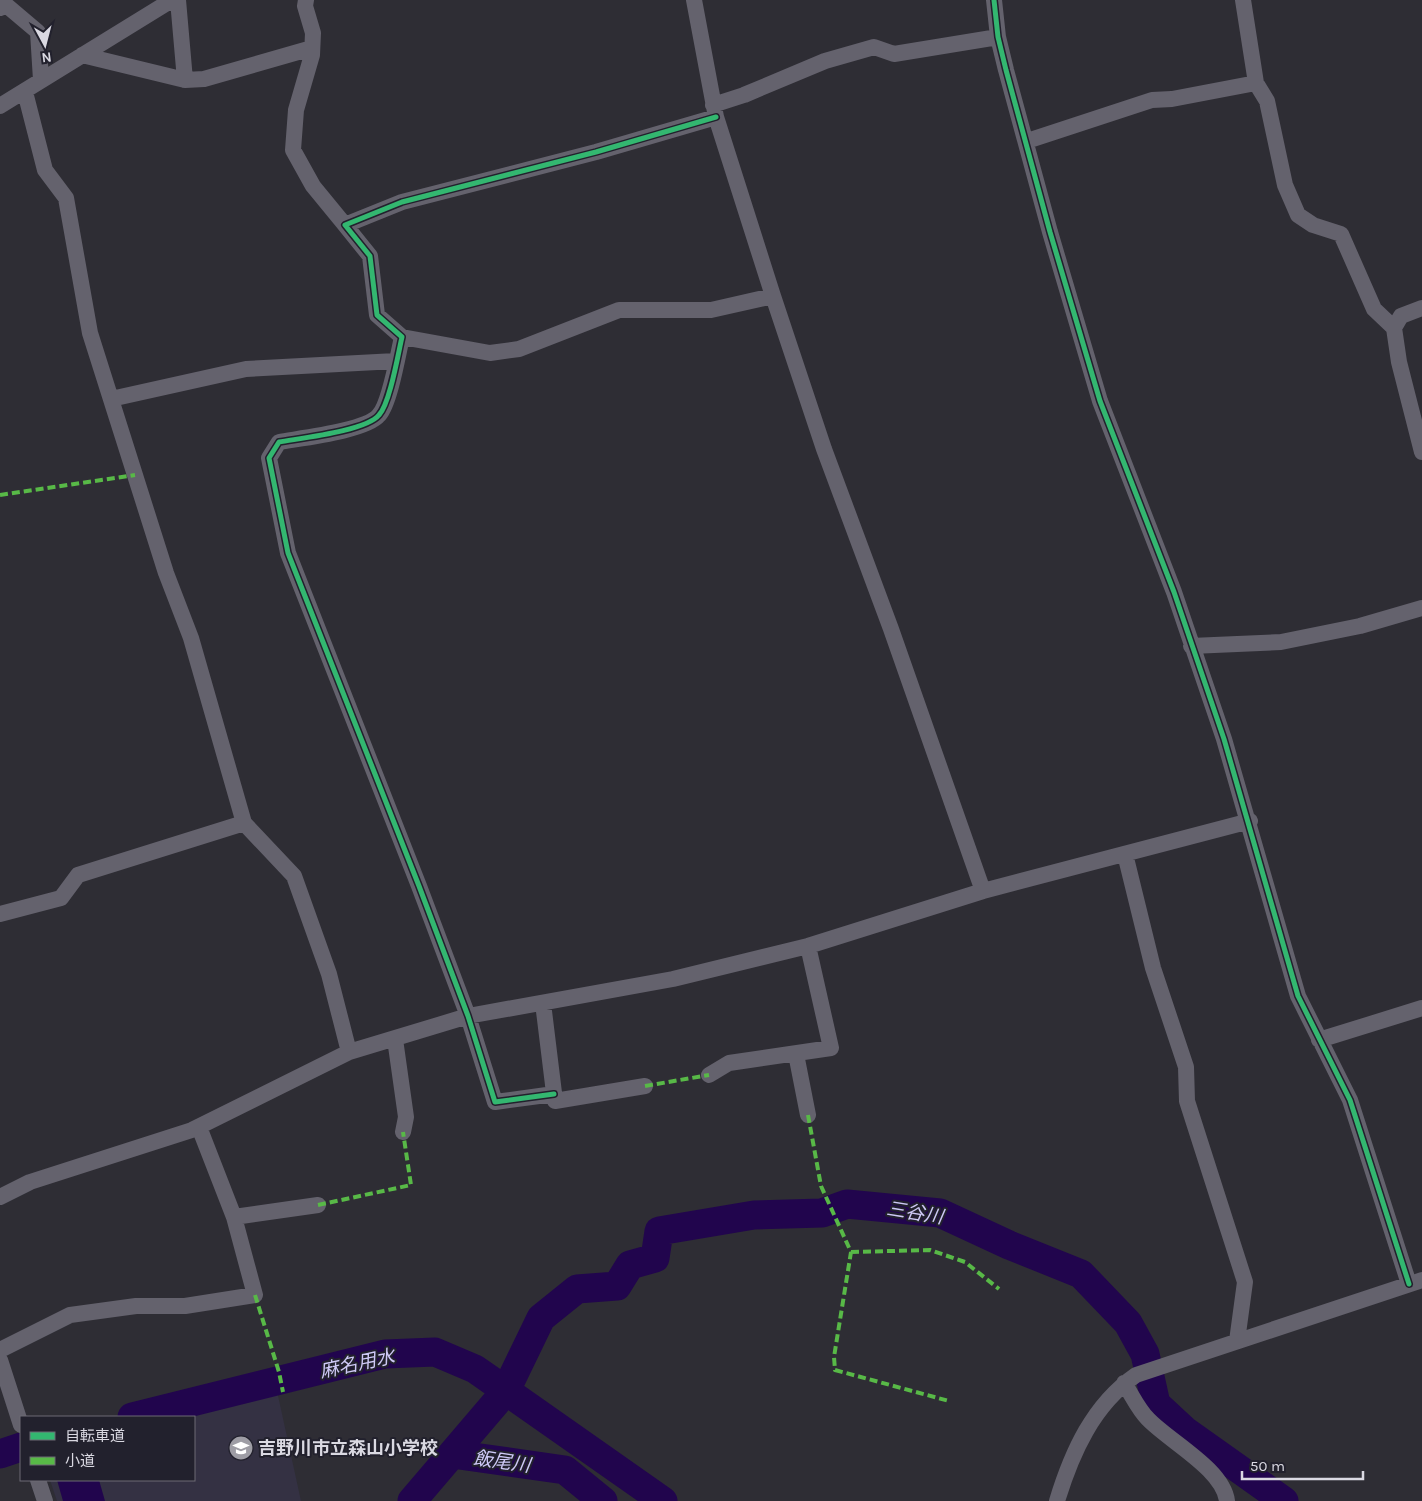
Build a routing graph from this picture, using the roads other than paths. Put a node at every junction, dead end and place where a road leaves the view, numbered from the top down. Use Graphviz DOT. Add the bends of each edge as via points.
graph roads {
  1 [pos="172,0"];
  2 [pos="178,0"];
  3 [pos="306,0"];
  4 [pos="694,0"];
  5 [pos="994,0"];
  6 [pos="1243,0"];
  7 [pos="0,8"];
  8 [pos="998,37"];
  9 [pos="312,48"];
  10 [pos="82,55"];
  11 [pos="41,80"];
  12 [pos="185,80"];
  13 [pos="1256,83"];
  14 [pos="25,92"];
  15 [pos="0,106"];
  16 [pos="715,111"];
  17 [pos="1027,141"];
  18 [pos="345,225"];
  19 [pos="773,296"];
  20 [pos="1422,308"];
  21 [pos="1394,328"];
  22 [pos="402,337"];
  23 [pos="396,361"];
  24 [pos="111,399"];
  25 [pos="1422,452"];
  26 [pos="1422,608"];
  27 [pos="1191,646"];
  28 [pos="1250,821"];
  29 [pos="244,823"];
  30 [pos="1125,854"];
  31 [pos="983,891"];
  32 [pos="0,914"];
  33 [pos="808,946"];
  34 [pos="543,1003"];
  35 [pos="1422,1008"];
  36 [pos="468,1016"];
  37 [pos="395,1039"];
  38 [pos="1319,1040"];
  39 [pos="349,1052"];
  40 [pos="796,1054"];
  41 [pos="709,1075"];
  42 [pos="645,1086"];
  43 [pos="554,1094"];
  44 [pos="808,1115"];
  45 [pos="199,1127"];
  46 [pos="403,1132"];
  47 [pos="0,1197"];
  48 [pos="318,1205"];
  49 [pos="234,1217"];
  50 [pos="1415,1282"];
  51 [pos="1237,1341"];
  52 [pos="0,1350"];
  53 [pos="0,1360"];
  54 [pos="1130,1379"];
  55 [pos="20,1422"];
  56 [pos="38,1481"];
  57 [pos="45,1501"];
  58 [pos="1057,1501"];
  59 [pos="1227,1501"];
  1 -- 10 [label="street"];
  2 -- 12 [label="street"];
  3 -- 9 [label="street" via="313,33"];
  4 -- 16 [label="street"];
  5 -- 8 [label="street"];
  6 -- 13 [label="street"];
  7 -- 11 [label="street" via="6,6 38,32"];
  8 -- 16 [label="street" via="894,54 874,47 825,61 744,95"];
  8 -- 17 [label="street"];
  9 -- 12 [label="street" via="204,79"];
  9 -- 18 [label="street" via="296,110 293,150 313,186"];
  10 -- 11 [label="street"];
  10 -- 12 [label="street"];
  11 -- 14 [label="street"];
  13 -- 17 [label="street" via="1172,100 1152,100"];
  13 -- 21 [label="street" via="1267,101 1286,186 1298,215 1314,225 1341,234 1374,309"];
  14 -- 15 [label="street"];
  14 -- 24 [label="street" via="45,170 66,198 90,333"];
  16 -- 18 [label="street" via="596,152 402,202"];
  16 -- 19 [label="street"];
  17 -- 27 [label="street" via="1100,401 1174,592"];
  18 -- 22 [label="street" via="370,256 378,316"];
  19 -- 22 [label="street" via="711,310 619,310 519,348 490,353"];
  19 -- 31 [label="street" via="824,449"];
  20 -- 21 [label="street" via="1401,316"];
  21 -- 25 [label="street" via="1398,362"];
  22 -- 23 [label="street"];
  23 -- 24 [label="street" via="246,369"];
  23 -- 36 [label="street" via="387,398 379,415 358,427 279,442 269,458 288,553"];
  24 -- 29 [label="street" via="166,573 191,638"];
  26 -- 27 [label="street" via="1360,626 1281,642"];
  27 -- 28 [label="street"];
  28 -- 30 [label="street"];
  28 -- 38 [label="street" via="1298,996"];
  29 -- 32 [label="street" via="78,875 61,898"];
  29 -- 39 [label="street" via="294,876 329,974"];
  30 -- 31 [label="street"];
  30 -- 51 [label="street" via="1153,968 1186,1068 1187,1100 1245,1282"];
  31 -- 33 [label="street"];
  33 -- 34 [label="street" via="673,979"];
  33 -- 40 [label="street" via="831,1048"];
  34 -- 36 [label="street"];
  34 -- 43 [label="street"];
  35 -- 38 [label="street"];
  36 -- 37 [label="street"];
  36 -- 43 [label="street" via="495,1102"];
  37 -- 39 [label="street"];
  37 -- 46 [label="street" via="406,1117"];
  38 -- 50 [label="street" via="1350,1100"];
  39 -- 45 [label="street"];
  40 -- 41 [label="street" via="729,1063"];
  40 -- 44 [label="street"];
  42 -- 43 [label="street" via="555,1101"];
  45 -- 47 [label="street" via="30,1182"];
  45 -- 49 [label="street"];
  48 -- 49 [label="street"];
  49 -- 52 [label="street" via="255,1295 185,1306 136,1306 70,1315"];
  50 -- 51 [label="street"];
  51 -- 54 [label="street"];
  53 -- 55 [label="street"];
  54 -- 58 [label="street" via="1105,1402 1077,1446"];
  54 -- 59 [label="street" via="1147,1418 1214,1476 1226,1491"];
  56 -- 57 [label="street"];
}
